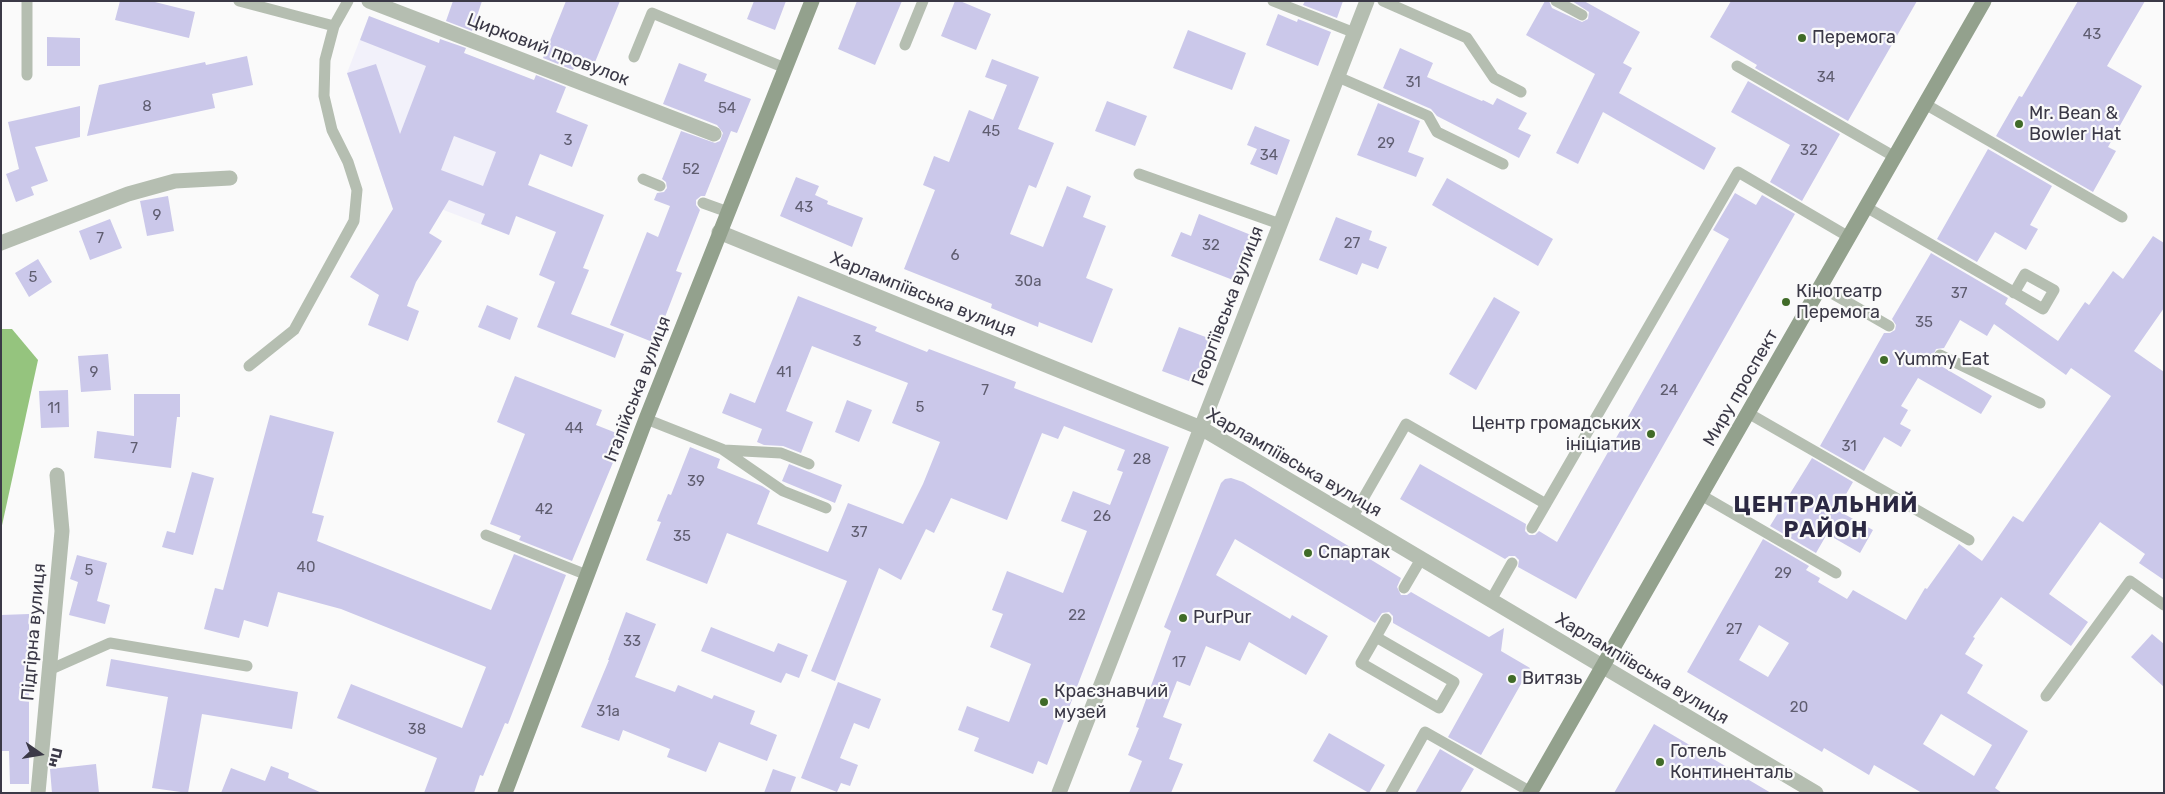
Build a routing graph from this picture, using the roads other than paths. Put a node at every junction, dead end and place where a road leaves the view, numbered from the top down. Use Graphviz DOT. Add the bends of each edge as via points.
graph roads {
  1 [pos="27,1"];
  2 [pos="239,1"];
  3 [pos="348,1"];
  4 [pos="369,1"];
  5 [pos="812,1"];
  6 [pos="923,1"];
  7 [pos="1273,1"];
  8 [pos="1367,1"];
  9 [pos="1384,1"];
  10 [pos="1556,1"];
  11 [pos="1984,1"];
  12 [pos="1582,15"];
  13 [pos="334,26"];
  14 [pos="1355,33"];
  15 [pos="905,45"];
  16 [pos="634,57"];
  17 [pos="1737,66"];
  18 [pos="785,68"];
  19 [pos="27,75"];
  20 [pos="1338,76"];
  21 [pos="1522,92"];
  22 [pos="1926,104"];
  23 [pos="714,134"];
  24 [pos="1895,157"];
  25 [pos="1503,164"];
  26 [pos="1139,174"];
  27 [pos="230,178"];
  28 [pos="643,179"];
  29 [pos="660,186"];
  30 [pos="703,203"];
  31 [pos="1866,207"];
  32 [pos="728,212"];
  33 [pos="2122,218"];
  34 [pos="1280,224"];
  35 [pos="720,232"];
  36 [pos="1849,237"];
  37 [pos="1,243"];
  38 [pos="1821,287"];
  39 [pos="2014,293"];
  40 [pos="1889,326"];
  41 [pos="1940,355"];
  42 [pos="249,366"];
  43 [pos="2040,403"];
  44 [pos="1748,413"];
  45 [pos="646,419"];
  46 [pos="1201,428"];
  47 [pos="722,449"];
  48 [pos="809,464"];
  49 [pos="57,475"];
  50 [pos="1701,495"];
  51 [pos="1546,504"];
  52 [pos="826,508"];
  53 [pos="1352,518"];
  54 [pos="1532,528"];
  55 [pos="486,535"];
  56 [pos="1969,540"];
  57 [pos="1420,559"];
  58 [pos="1512,563"];
  59 [pos="1836,573"];
  60 [pos="587,575"];
  61 [pos="1404,588"];
  62 [pos="1491,600"];
  63 [pos="2164,605"];
  64 [pos="1386,619"];
  65 [pos="1376,637"];
  66 [pos="247,666"];
  67 [pos="1602,668"];
  68 [pos="49,670"];
  69 [pos="2046,696"];
  70 [pos="1530,792"];
  71 [pos="38,793"];
  72 [pos="505,793"];
  73 [pos="1059,793"];
  74 [pos="1391,793"];
  75 [pos="1816,793"];
  1 -- 19 [label="lane"];
  2 -- 13 [label="lane"];
  3 -- 13 [label="lane"];
  4 -- 23 [label="street, Цирковий провулок"];
  5 -- 18 [label="main road, Італійська вулиця"];
  6 -- 15 [label="lane"];
  7 -- 14 [label="lane"];
  8 -- 14 [label="street, Георгіївська вулиця"];
  9 -- 21 [label="lane" via="1467,38 1494,78"];
  10 -- 12 [label="lane"];
  11 -- 22 [label="main road, Миру проспект"];
  13 -- 42 [label="lane" via="325,60 324,96 332,130 357,190 354,221 294,330"];
  14 -- 20 [label="street, Георгіївська вулиця"];
  16 -- 18 [label="lane" via="652,13"];
  17 -- 24 [label="lane"];
  18 -- 32 [label="main road, Італійська вулиця"];
  20 -- 25 [label="lane" via="1428,116 1437,132"];
  20 -- 34 [label="street, Георгіївська вулиця"];
  22 -- 24 [label="main road, Миру проспект"];
  22 -- 33 [label="lane"];
  24 -- 31 [label="main road, Миру проспект"];
  26 -- 34 [label="lane"];
  27 -- 37 [label="street" via="174,181 128,194"];
  28 -- 29 [label="lane"];
  30 -- 32 [label="lane"];
  31 -- 36 [label="main road, Миру проспект"];
  31 -- 39 [label="lane"];
  32 -- 35 [label="main road, Італійська вулиця"];
  34 -- 46 [label="street, Георгіївська вулиця"];
  35 -- 45 [label="main road, Італійська вулиця"];
  35 -- 46 [label="street, Харлампіївська вулиця"];
  36 -- 38 [label="main road, Миру проспект"];
  36 -- 51 [label="lane" via="1738,172"];
  38 -- 40 [label="lane"];
  38 -- 44 [label="main road, Миру проспект"];
  41 -- 43 [label="lane"];
  44 -- 50 [label="main road, Миру проспект"];
  44 -- 56 [label="lane"];
  45 -- 47 [label="lane"];
  45 -- 60 [label="main road, Італійська вулиця"];
  46 -- 53 [label="street, Харлампіївська вулиця"];
  46 -- 73 [label="street, Георгіївська вулиця"];
  47 -- 48 [label="lane" via="781,453"];
  47 -- 52 [label="lane" via="783,491"];
  49 -- 68 [label="street, Підгірна вулиця" via="62,531"];
  50 -- 59 [label="lane"];
  50 -- 67 [label="main road, Миру проспект"];
  51 -- 53 [label="lane" via="1406,424"];
  51 -- 54 [label="lane"];
  53 -- 57 [label="street, Харлампіївська вулиця"];
  55 -- 60 [label="lane"];
  57 -- 61 [label="lane"];
  57 -- 62 [label="street, Харлампіївська вулиця"];
  58 -- 62 [label="lane"];
  60 -- 72 [label="main road, Італійська вулиця"];
  62 -- 67 [label="street, Харлампіївська вулиця"];
  63 -- 69 [label="lane" via="2130,581"];
  64 -- 65 [label="lane"];
  65 -- 65 [label="lane" via="1361,664 1439,708 1454,682"];
  66 -- 68 [label="lane" via="110,643"];
  67 -- 70 [label="main road, Миру проспект"];
  67 -- 75 [label="street, Харлампіївська вулиця"];
  68 -- 71 [label="street, Підгірна вулиця"];
  70 -- 74 [label="lane" via="1425,732"];
}
